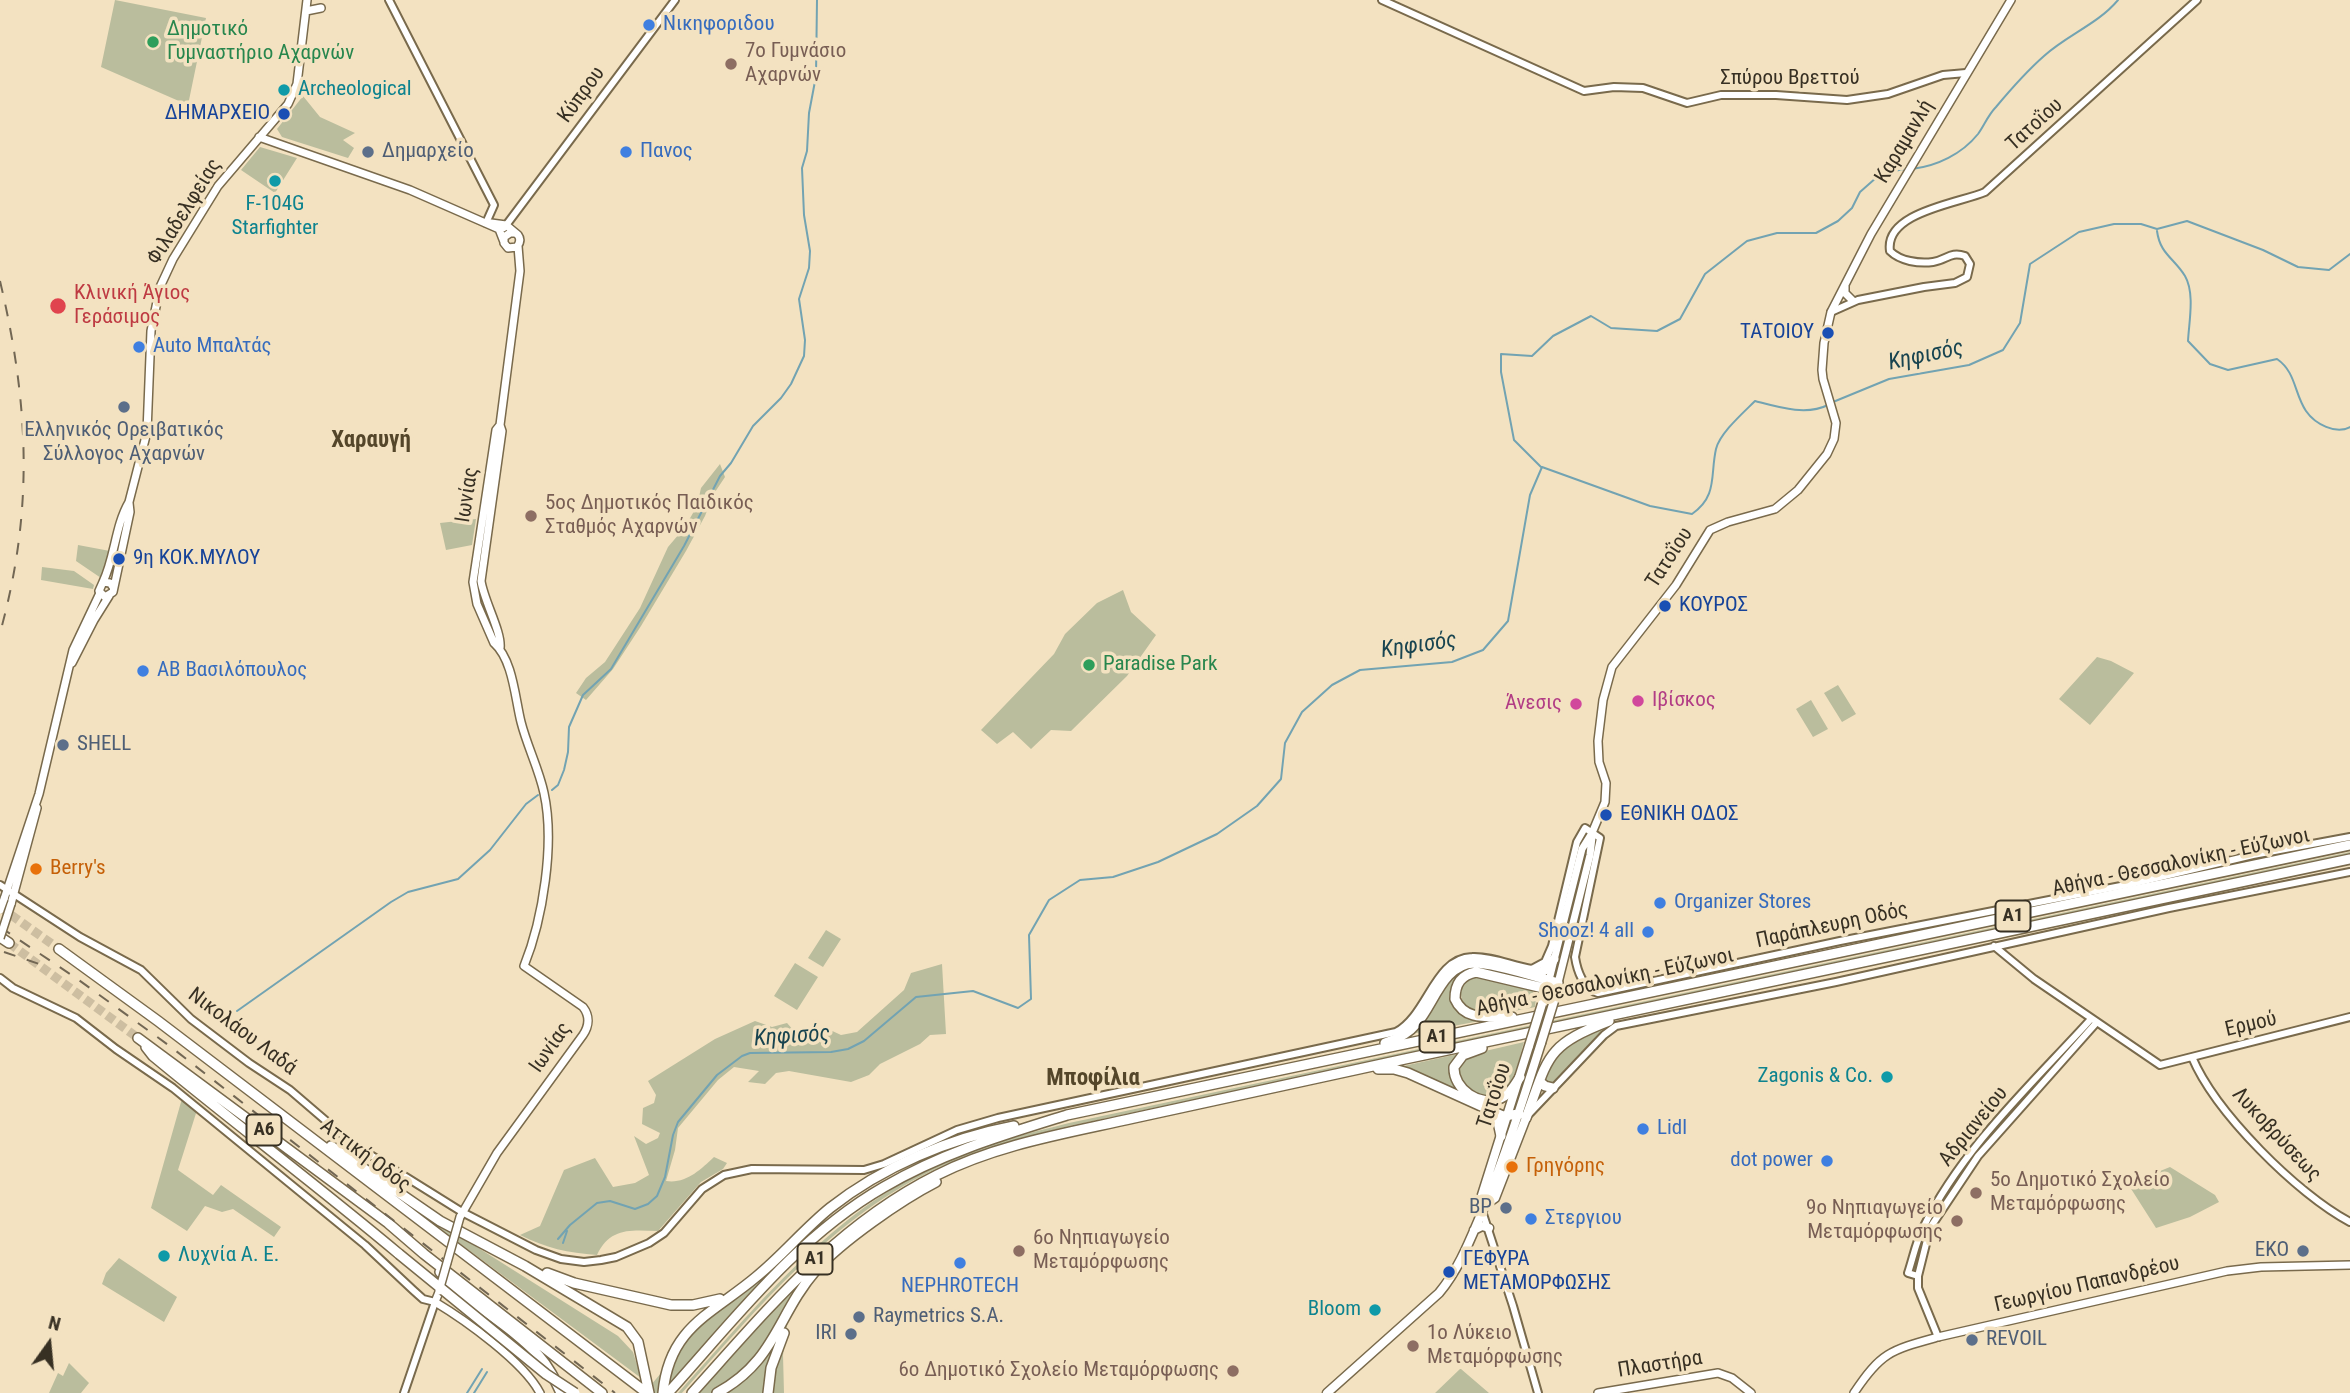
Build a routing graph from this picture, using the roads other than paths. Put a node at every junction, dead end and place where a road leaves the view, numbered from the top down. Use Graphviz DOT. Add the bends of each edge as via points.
graph roads {
  1 [pos="307,0"];
  2 [pos="389,0"];
  3 [pos="675,0"];
  4 [pos="1382,0"];
  5 [pos="2011,0"];
  6 [pos="2197,0"];
  7 [pos="321,8"];
  8 [pos="306,11"];
  9 [pos="1966,73"];
  10 [pos="259,136"];
  11 [pos="486,223"];
  12 [pos="508,230"];
  13 [pos="505,244"];
  14 [pos="518,246"];
  15 [pos="521,266"];
  16 [pos="1845,284"];
  17 [pos="1852,300"];
  18 [pos="1863,300"];
  19 [pos="1835,304"];
  20 [pos="1831,313"];
  21 [pos="129,502"];
  22 [pos="103,582"];
  23 [pos="113,587"];
  24 [pos="100,593"];
  25 [pos="109,596"];
  26 [pos="108,616"];
  27 [pos="94,620"];
  28 [pos="69,667"];
  29 [pos="1592,832"];
  30 [pos="2350,838"];
  31 [pos="2350,845"];
  32 [pos="2350,859"];
  33 [pos="2350,872"];
  34 [pos="7,888"];
  35 [pos="7,901"];
  36 [pos="0,910"];
  37 [pos="0,938"];
  38 [pos="9,943"];
  39 [pos="1994,946"];
  40 [pos="59,949"];
  41 [pos="1554,959"];
  42 [pos="0,978"];
  43 [pos="1526,979"];
  44 [pos="1552,985"];
  45 [pos="1542,1004"];
  46 [pos="1637,1011"];
  47 [pos="1527,1017"];
  48 [pos="2350,1017"];
  49 [pos="2094,1020"];
  50 [pos="1502,1039"];
  51 [pos="1348,1056"];
  52 [pos="2192,1057"];
  53 [pos="1355,1069"];
  54 [pos="1520,1077"];
  55 [pos="1540,1082"];
  56 [pos="1553,1088"];
  57 [pos="1488,1111"];
  58 [pos="1067,1115"];
  59 [pos="1522,1116"];
  60 [pos="1507,1117"];
  61 [pos="300,1128"];
  62 [pos="1500,1136"];
  63 [pos="967,1161"];
  64 [pos="1483,1208"];
  65 [pos="461,1215"];
  66 [pos="2350,1222"];
  67 [pos="1489,1228"];
  68 [pos="1474,1230"];
  69 [pos="424,1254"];
  70 [pos="2350,1265"];
  71 [pos="525,1266"];
  72 [pos="1918,1276"];
  73 [pos="805,1287"];
  74 [pos="732,1295"];
  75 [pos="435,1302"];
  76 [pos="1938,1337"];
  77 [pos="721,1391"];
  78 [pos="668,1392"];
  79 [pos="404,1393"];
  80 [pos="540,1393"];
  81 [pos="561,1393"];
  82 [pos="575,1393"];
  83 [pos="602,1393"];
  84 [pos="648,1393"];
  85 [pos="692,1393"];
  86 [pos="768,1393"];
  87 [pos="1328,1393"];
  88 [pos="1538,1393"];
  89 [pos="1598,1393"];
  90 [pos="1751,1393"];
  91 [pos="1854,1393"];
  1 -- 8 [label="main road, Φιλαδελφείας"];
  2 -- 11 [label="street" via="494,205"];
  3 -- 12 [label="street, Κύπρου" via="517,211"];
  4 -- 9 [label="street, Σπύρου Βρεττού" via="1584,91 1643,88 1687,103 1721,95 1847,100"];
  5 -- 9 [label="main road, Καραμανλή"];
  6 -- 18 [label="street, Τατοΐου" via="1985,192 1923,211 1891,238 1890,251 1906,260 1932,262 1952,253 1965,256 1970,264 1967,277"];
  7 -- 8 [label="main road"];
  8 -- 10 [label="main road, Φιλαδελφείας" via="295,88 288,104"];
  9 -- 16 [label="main road, Καραμανλή"];
  10 -- 11 [label="main road" via="400,186"];
  10 -- 21 [label="main road, Φιλαδελφείας" via="218,186 160,287 151,331 148,432"];
  11 -- 12 [label="main road"];
  12 -- 13 [label="main road, Κύπρου"];
  12 -- 13 [label="main road"];
  12 -- 14 [label="main road, Ιωνίας" via="520,239"];
  13 -- 14 [label="main road" via="513,249"];
  13 -- 15 [label="main road"];
  14 -- 15 [label="main road, Ιωνίας"];
  15 -- 65 [label="main road, Ιωνίας" via="481,581 542,784 550,829 539,909 524,966 583,1007 588,1016 587,1029 497,1153"];
  16 -- 17 [label="main road" via="1845,293"];
  16 -- 19 [label="main road, Καραμανλή"];
  17 -- 18 [label="street, Τατοΐου"];
  17 -- 19 [label="street, Τατοΐου"];
  18 -- 20 [label="street, Τατοΐου"];
  19 -- 20 [label="main road, Τατοΐου"];
  20 -- 29 [label="main road, Τατοΐου" via="1822,364 1836,433 1830,449 1798,490 1775,509 1710,530 1676,585 1615,661 1598,741 1605,802"];
  21 -- 22 [label="main road, Φιλαδελφείας"];
  21 -- 23 [label="main road, Φιλαδελφείας"];
  22 -- 23 [label="main road"];
  22 -- 24 [label="main road"];
  23 -- 25 [label="main road"];
  24 -- 25 [label="main road"];
  24 -- 28 [label="main road" via="76,641"];
  25 -- 27 [label="main road"];
  26 -- 27 [label="main road"];
  27 -- 28 [label="main road"];
  28 -- 34 [label="main road" via="39,794"];
  29 -- 30 [label="street, Παράπλευρη Οδός" via="1600,838 1575,957 1585,983 1598,993"];
  29 -- 41 [label="main road, Τατοΐου" via="1583,848"];
  29 -- 44 [label="main road, Τατοΐου"];
  29 -- 65 [label="street" via="1585,828 1577,842 1549,956 1539,966 1528,968 1480,957 1462,958 1446,968 1414,1018 1396,1032 998,1118 946,1134 864,1170 752,1169 724,1175 702,1189 656,1239 601,1260 549,1255"];
  31 -- 47 [label="highway, Αθήνα - Θεσσαλονίκη - Εύζωνοι / Α1"];
  32 -- 46 [label="highway, Αθήνα - Θεσσαλονίκη - Εύζωνοι / Α1"];
  33 -- 39 [label="street"];
  34 -- 35 [label="main road"];
  34 -- 65 [label="street, Νικολάου Λαδά" via="80,937 141,970 191,1019 290,1090 346,1139"];
  35 -- 36 [label="main road, bridge"];
  35 -- 37 [label="main road, bridge"];
  37 -- 38 [label="highway"];
  39 -- 49 [label="street"];
  39 -- 56 [label="street" via="1616,1026"];
  40 -- 61 [label="highway, Αττική Οδός / Α6"];
  41 -- 43 [label="highway" via="1542,972"];
  41 -- 44 [label="main road, Τατοΐου"];
  42 -- 75 [label="street" via="76,1018 173,1088 365,1245 412,1290"];
  43 -- 44 [label="highway"];
  43 -- 45 [label="highway" via="1537,989"];
  43 -- 47 [label="highway" via="1476,972 1461,979 1455,999 1460,1009 1472,1016"];
  43 -- 51 [label="highway" via="1483,964 1462,966 1450,974 1410,1030"];
  44 -- 45 [label="main road, Τατοΐου"];
  44 -- 59 [label="main road, Τατοΐου, bridge" via="1554,1002"];
  45 -- 54 [label="main road, Τατοΐου, bridge"];
  46 -- 50 [label="highway, Αθήνα - Θεσσαλονίκη - Εύζωνοι / Α1"];
  46 -- 55 [label="highway" via="1568,1039 1549,1058"];
  47 -- 51 [label="highway, Αθήνα - Θεσσαλονίκη - Εύζωνοι / Α1"];
  48 -- 52 [label="street, Ερμού"];
  49 -- 52 [label="street, Ερμού" via="2160,1065"];
  49 -- 72 [label="street, Αδριανείου" via="1978,1156 1930,1228"];
  49 -- 72 [label="street, Αδριανείου" via="1970,1154 1924,1227 1908,1273"];
  50 -- 53 [label="highway, Αθήνα - Θεσσαλονίκη - Εύζωνοι / Α1"];
  50 -- 54 [label="highway" via="1460,1058 1454,1067 1455,1081 1469,1094 1494,1100 1510,1091"];
  51 -- 58 [label="highway, Αθήνα - Θεσσαλονίκη - Εύζωνοι / Α1"];
  52 -- 66 [label="street, Λυκοβρύσεως" via="2235,1123 2306,1194"];
  53 -- 57 [label="highway" via="1402,1071"];
  53 -- 63 [label="highway, Αθήνα - Θεσσαλονίκη - Εύζωνοι / Α1" via="1062,1134"];
  54 -- 60 [label="main road, Τατοΐου"];
  55 -- 56 [label="highway"];
  55 -- 59 [label="highway"];
  56 -- 59 [label="street"];
  57 -- 60 [label="highway"];
  57 -- 62 [label="highway"];
  58 -- 74 [label="highway" via="961,1139 878,1177 830,1209"];
  58 -- 78 [label="highway, Αθήνα - Θεσσαλονίκη - Εύζωνοι / Α1" via="947,1155 853,1207 800,1249"];
  59 -- 60 [label="highway"];
  59 -- 64 [label="main road, Τατοΐου" via="1494,1198"];
  60 -- 62 [label="main road, Τατοΐου"];
  61 -- 71 [label="highway" via="440,1221"];
  61 -- 84 [label="highway, Αττική Οδός / Α6"];
  62 -- 64 [label="main road, Τατοΐου" via="1482,1195"];
  63 -- 73 [label="highway" via="851,1240 817,1269"];
  63 -- 85 [label="highway, Αθήνα - Θεσσαλονίκη - Εύζωνοι / Α1" via="906,1192 835,1242"];
  64 -- 67 [label="street"];
  64 -- 68 [label="main road, Τατοΐου"];
  65 -- 75 [label="main road, Ιωνίας, bridge"];
  67 -- 68 [label="main road"];
  67 -- 88 [label="street"];
  68 -- 87 [label="main road, Τατοΐου" via="1439,1293"];
  69 -- 81 [label="highway" via="447,1280 537,1354"];
  69 -- 82 [label="highway, Αττική Οδός / Α6, bridge" via="138,1038 153,1056"];
  69 -- 83 [label="highway, Αττική Οδός / Α6"];
  70 -- 76 [label="main road, Γεωργίου Παπανδρέου" via="2227,1271"];
  71 -- 74 [label="highway" via="574,1283 671,1305 693,1305"];
  71 -- 84 [label="highway" via="632,1332"];
  72 -- 76 [label="street" via="1918,1288"];
  73 -- 77 [label="highway" via="769,1348 752,1368"];
  73 -- 86 [label="highway" via="774,1356"];
  74 -- 78 [label="highway" via="689,1328 672,1356"];
  75 -- 79 [label="street, Ιωνίας"];
  75 -- 80 [label="main road" via="511,1360"];
  76 -- 91 [label="main road, Γεωργίου Παπανδρέου" via="1884,1356"];
  89 -- 90 [label="main road, Πλαστήρα" via="1713,1374 1727,1376"];
}
